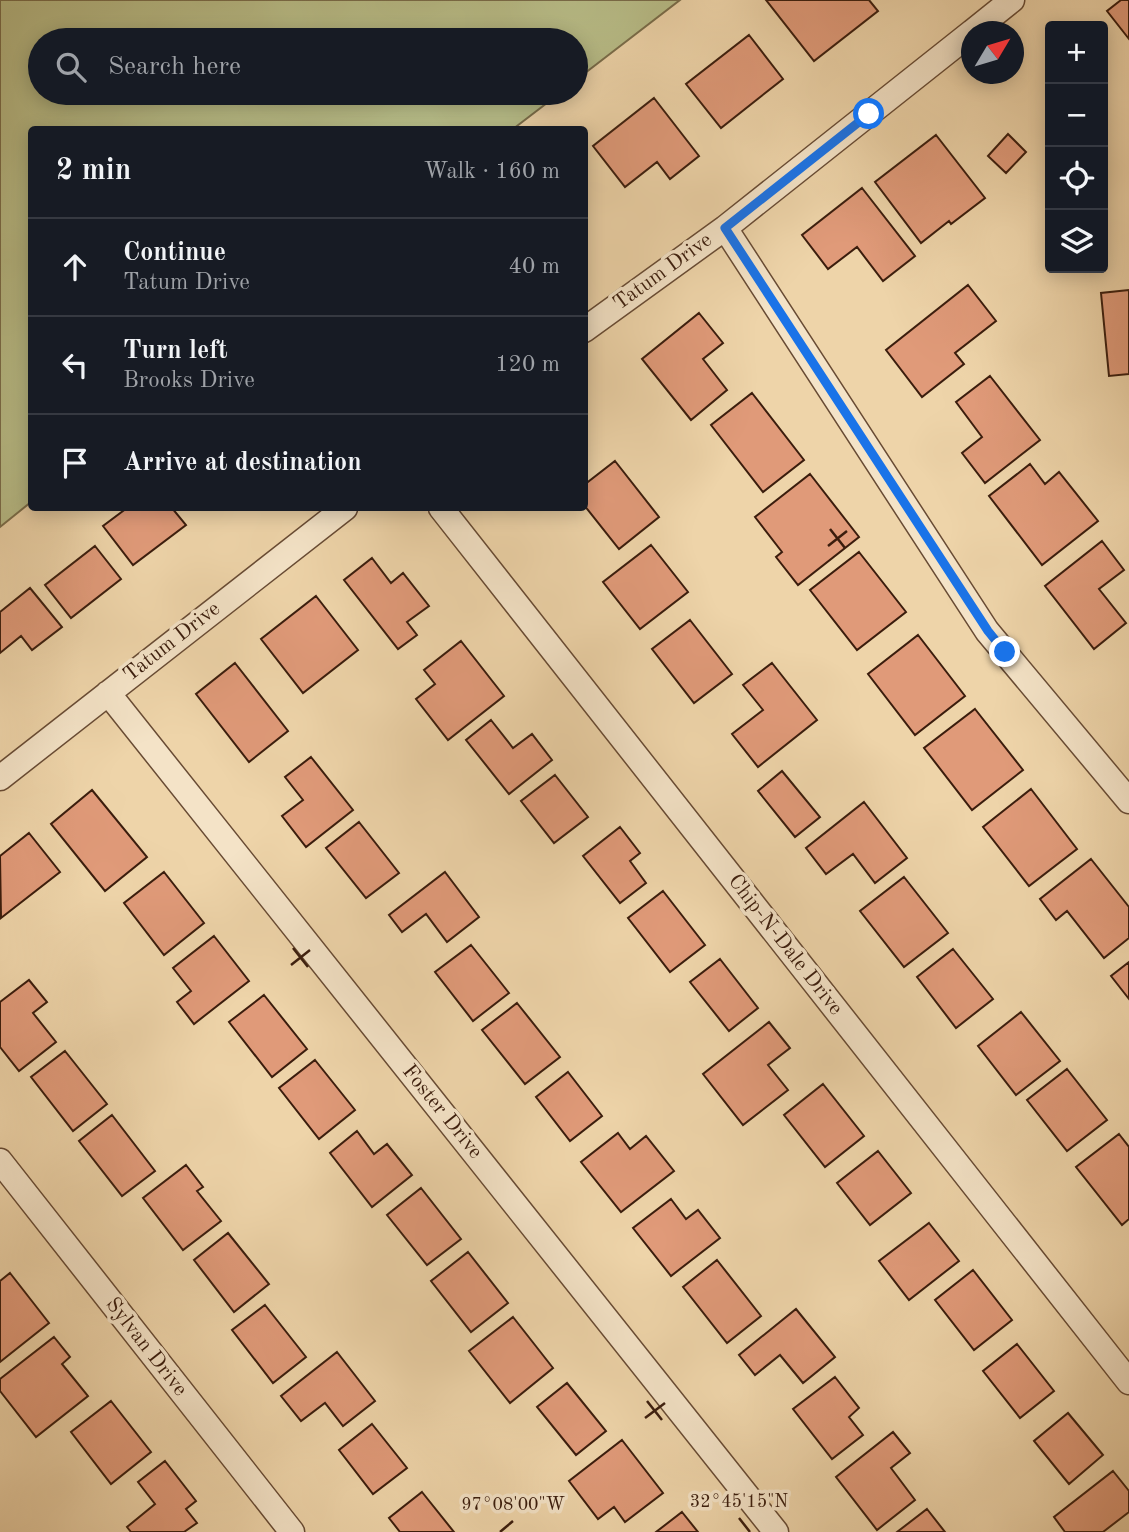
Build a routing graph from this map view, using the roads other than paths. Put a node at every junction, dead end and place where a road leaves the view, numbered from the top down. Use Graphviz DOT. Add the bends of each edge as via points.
graph roads {
  1 [pos="1012,0"];
  2 [pos="986,21"];
  3 [pos="961,41"];
  4 [pos="725,228"];
  5 [pos="588,327"];
  6 [pos="341,511"];
  7 [pos="443,511"];
  8 [pos="108,693"];
  9 [pos="0,778"];
  10 [pos="1129,801"];
  11 [pos="0,1161"];
  12 [pos="1129,1382"];
  13 [pos="292,1532"];
  14 [pos="776,1532"];
  1 -- 2 [label="street, Tatum Drive"];
  3 -- 4 [label="street, Tatum Drive"];
  4 -- 5 [label="street, Tatum Drive"];
  4 -- 10 [label="street" via="988,631"];
  6 -- 8 [label="street, Tatum Drive"];
  7 -- 12 [label="street, Chip-N-Dale Drive"];
  8 -- 9 [label="street, Tatum Drive"];
  8 -- 14 [label="street, Foster Drive"];
  11 -- 13 [label="street, Sylvan Drive"];
}
